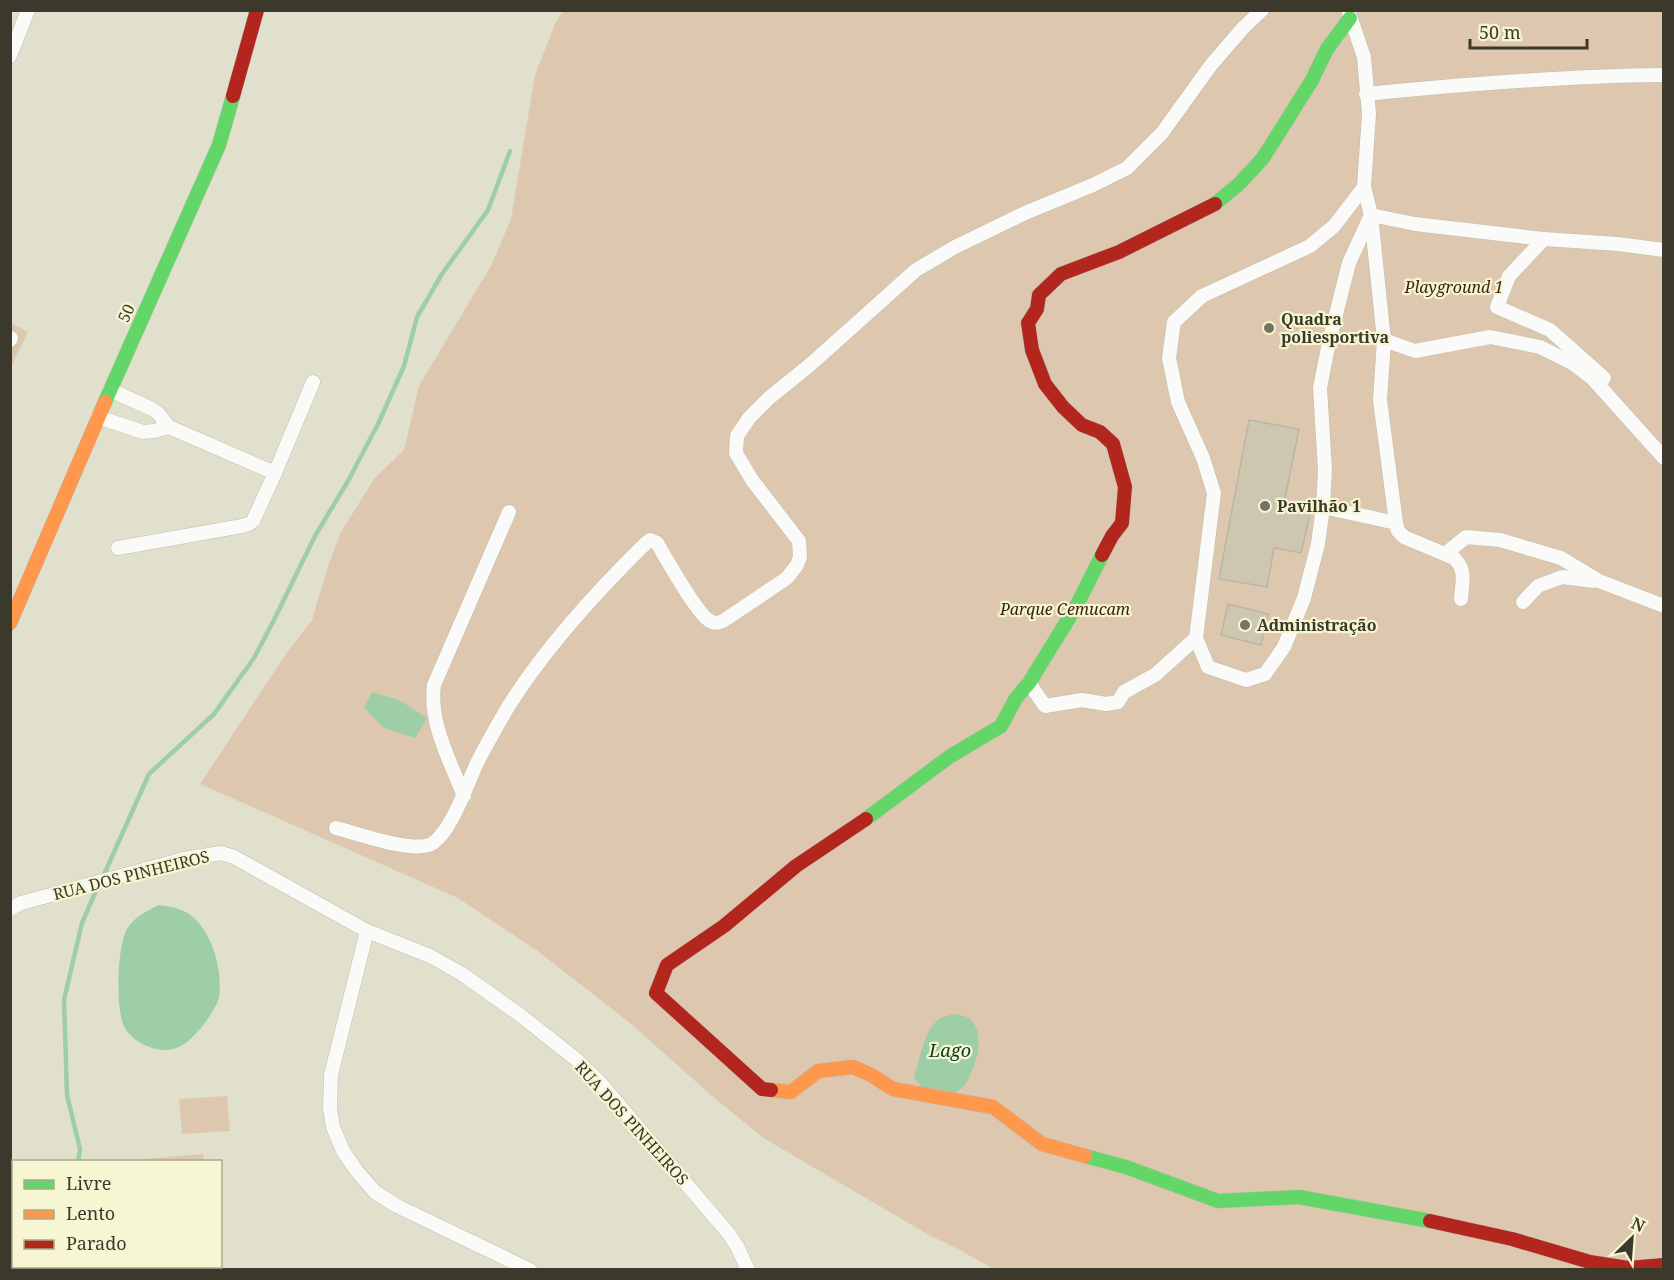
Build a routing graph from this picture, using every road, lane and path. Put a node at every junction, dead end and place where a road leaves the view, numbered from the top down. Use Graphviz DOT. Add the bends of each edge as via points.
graph roads {
  1 [pos="28,10"];
  2 [pos="257,10"];
  3 [pos="1262,10"];
  4 [pos="1349,14"];
  5 [pos="10,57"];
  6 [pos="1664,75"];
  7 [pos="1366,93"];
  8 [pos="1364,187"];
  9 [pos="1371,215"];
  10 [pos="1544,239"];
  11 [pos="1664,250"];
  12 [pos="1384,340"];
  13 [pos="314,382"];
  14 [pos="110,390"];
  15 [pos="98,417"];
  16 [pos="169,427"];
  17 [pos="1664,444"];
  18 [pos="1664,458"];
  19 [pos="275,473"];
  20 [pos="1323,507"];
  21 [pos="509,512"];
  22 [pos="1396,523"];
  23 [pos="118,548"];
  24 [pos="1446,554"];
  25 [pos="1599,581"];
  26 [pos="1461,599"];
  27 [pos="1523,602"];
  28 [pos="1664,606"];
  29 [pos="10,623"];
  30 [pos="1196,638"];
  31 [pos="1029,683"];
  32 [pos="464,796"];
  33 [pos="336,828"];
  34 [pos="14,904"];
  35 [pos="367,931"];
  36 [pos="1664,1265"];
  37 [pos="530,1269"];
  38 [pos="748,1269"];
  1 -- 5 [label="street"];
  2 -- 14 [label="street, 50" via="219,146"];
  3 -- 32 [label="street" via="1211,65 1162,133 1127,168 954,247 916,270 749,418 737,436 736,453 799,541 800,557 787,578 723,621 713,622 698,608 657,543 650,540 608,580 530,674 476,765"];
  4 -- 7 [label="street" via="1364,57"];
  4 -- 31 [label="street" via="1263,158 1240,183 1214,206 1119,252 1061,274 1039,295 1037,309 1028,323 1032,350 1045,384 1082,425 1100,432 1113,444 1125,487 1122,523"];
  6 -- 7 [label="street" via="1595,75"];
  7 -- 8 [label="street" via="1369,114"];
  8 -- 9 [label="street"];
  8 -- 30 [label="street" via="1334,226 1310,246 1202,296 1174,322 1169,358 1178,402 1214,493"];
  9 -- 10 [label="street"];
  9 -- 12 [label="street"];
  9 -- 20 [label="street" via="1349,263 1320,388"];
  10 -- 11 [label="street"];
  10 -- 17 [label="street" via="1509,276 1497,307 1550,330 1599,372"];
  12 -- 18 [label="street" via="1415,351 1490,337 1540,347 1593,379"];
  12 -- 22 [label="street" via="1380,400"];
  13 -- 19 [label="street"];
  14 -- 15 [label="street, 50"];
  14 -- 16 [label="street" via="152,409"];
  15 -- 16 [label="street" via="143,432"];
  15 -- 29 [label="street, 50"];
  16 -- 19 [label="street"];
  19 -- 23 [label="street" via="249,524"];
  20 -- 22 [label="street"];
  20 -- 30 [label="street" via="1304,598 1284,647 1265,674 1245,680 1208,667"];
  21 -- 32 [label="street" via="434,685 432,701 439,732"];
  22 -- 24 [label="street" via="1404,537"];
  24 -- 25 [label="street" via="1466,537 1500,540 1561,558"];
  24 -- 26 [label="street" via="1454,558 1463,572"];
  25 -- 27 [label="street" via="1562,577 1538,586"];
  25 -- 28 [label="street"];
  30 -- 31 [label="street" via="1155,675 1124,692 1118,702 1106,705 1082,700 1045,706"];
  31 -- 36 [label="street" via="1001,726 949,757 796,866 724,926 667,965 656,993 762,1089 791,1092 818,1071 853,1067 893,1089 993,1107 1041,1144 1126,1167 1218,1201 1299,1197 1512,1239 1590,1262 1628,1268"];
  32 -- 33 [label="street" via="443,832 433,843 422,847 401,846"];
  34 -- 35 [label="street, RUA DOS PINHEIROS" via="184,859 221,853"];
  35 -- 37 [label="street" via="331,1075 330,1108 343,1151 375,1192"];
  35 -- 38 [label="street, RUA DOS PINHEIROS" via="430,956 462,974 577,1060 602,1084 729,1234"];
}
